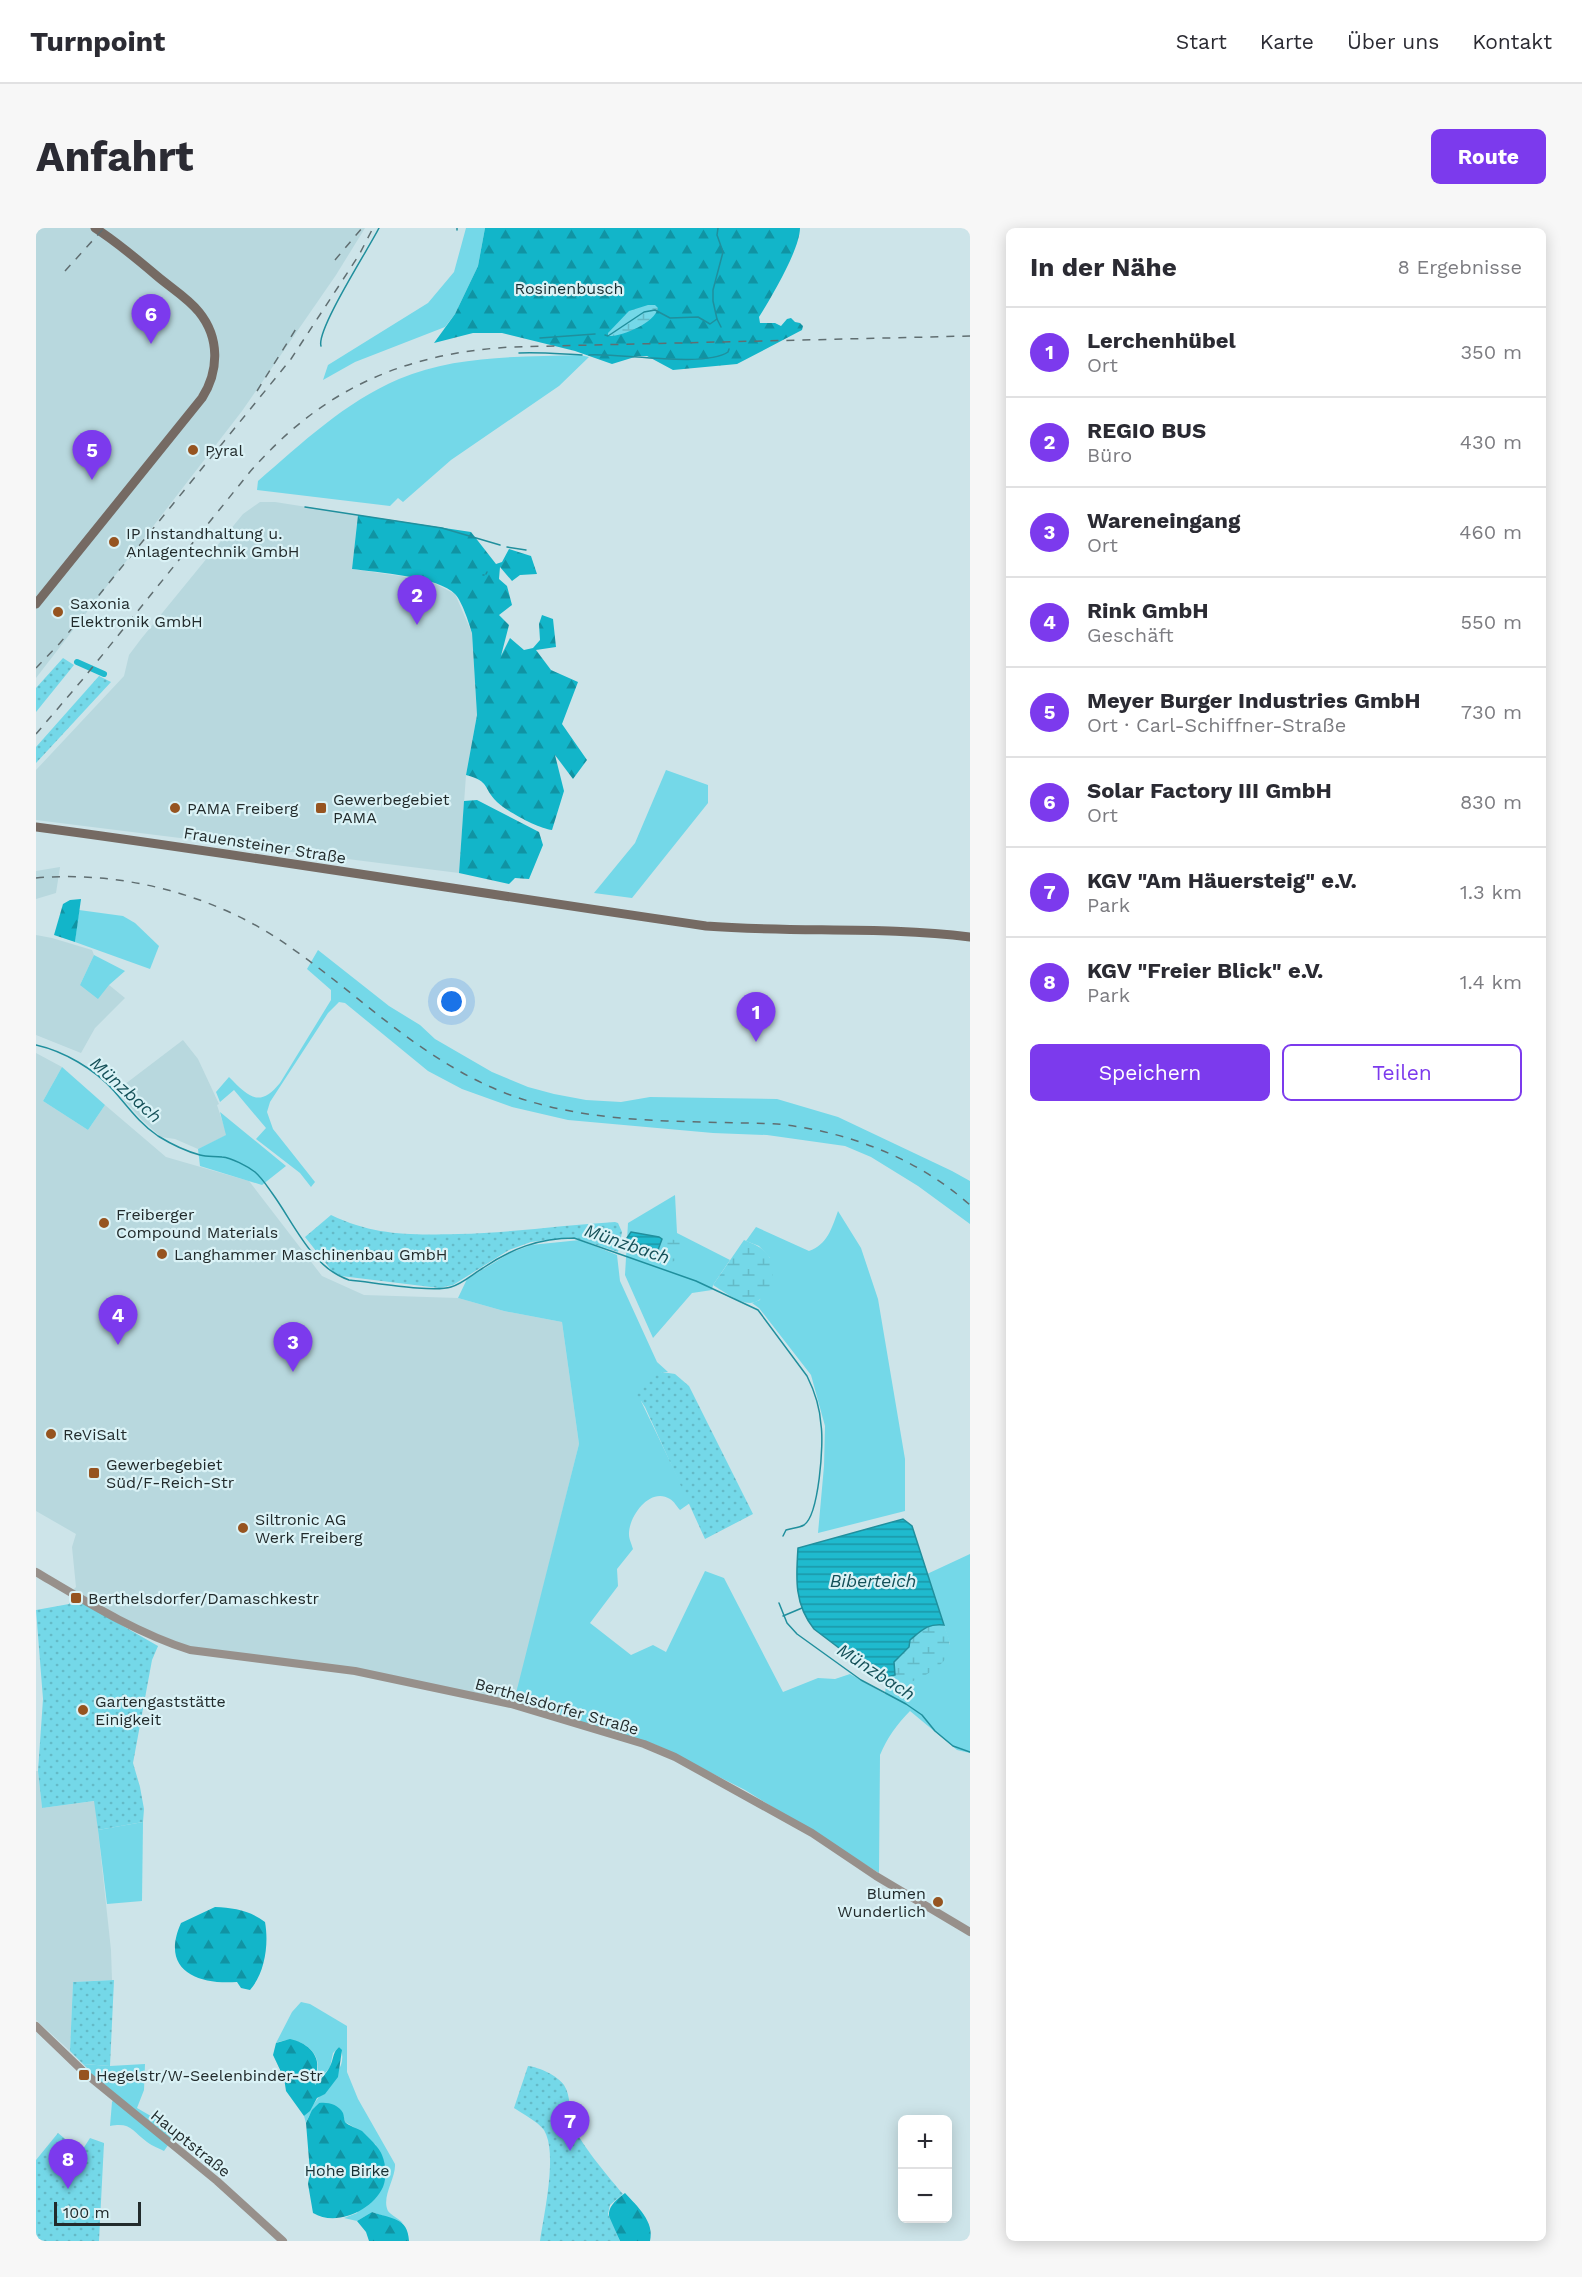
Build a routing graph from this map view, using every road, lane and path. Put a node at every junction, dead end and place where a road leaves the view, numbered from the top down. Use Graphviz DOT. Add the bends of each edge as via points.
graph roads {
  1 [pos="95,228"];
  2 [pos="36,604"];
  3 [pos="36,827"];
  4 [pos="970,938"];
  5 [pos="36,1572"];
  6 [pos="970,1932"];
  7 [pos="36,2026"];
  8 [pos="283,2241"];
  1 -- 2 [label="main road" via="199,312 211,333 214,371 202,398"];
  3 -- 4 [label="main road, Frauensteiner Straße" via="706,926"];
  5 -- 6 [label="street, Berthelsdorfer Straße" via="110,1614 190,1650 355,1671 511,1704 644,1744 675,1757 812,1833"];
  7 -- 8 [label="street, Hauptstraße"];
}
